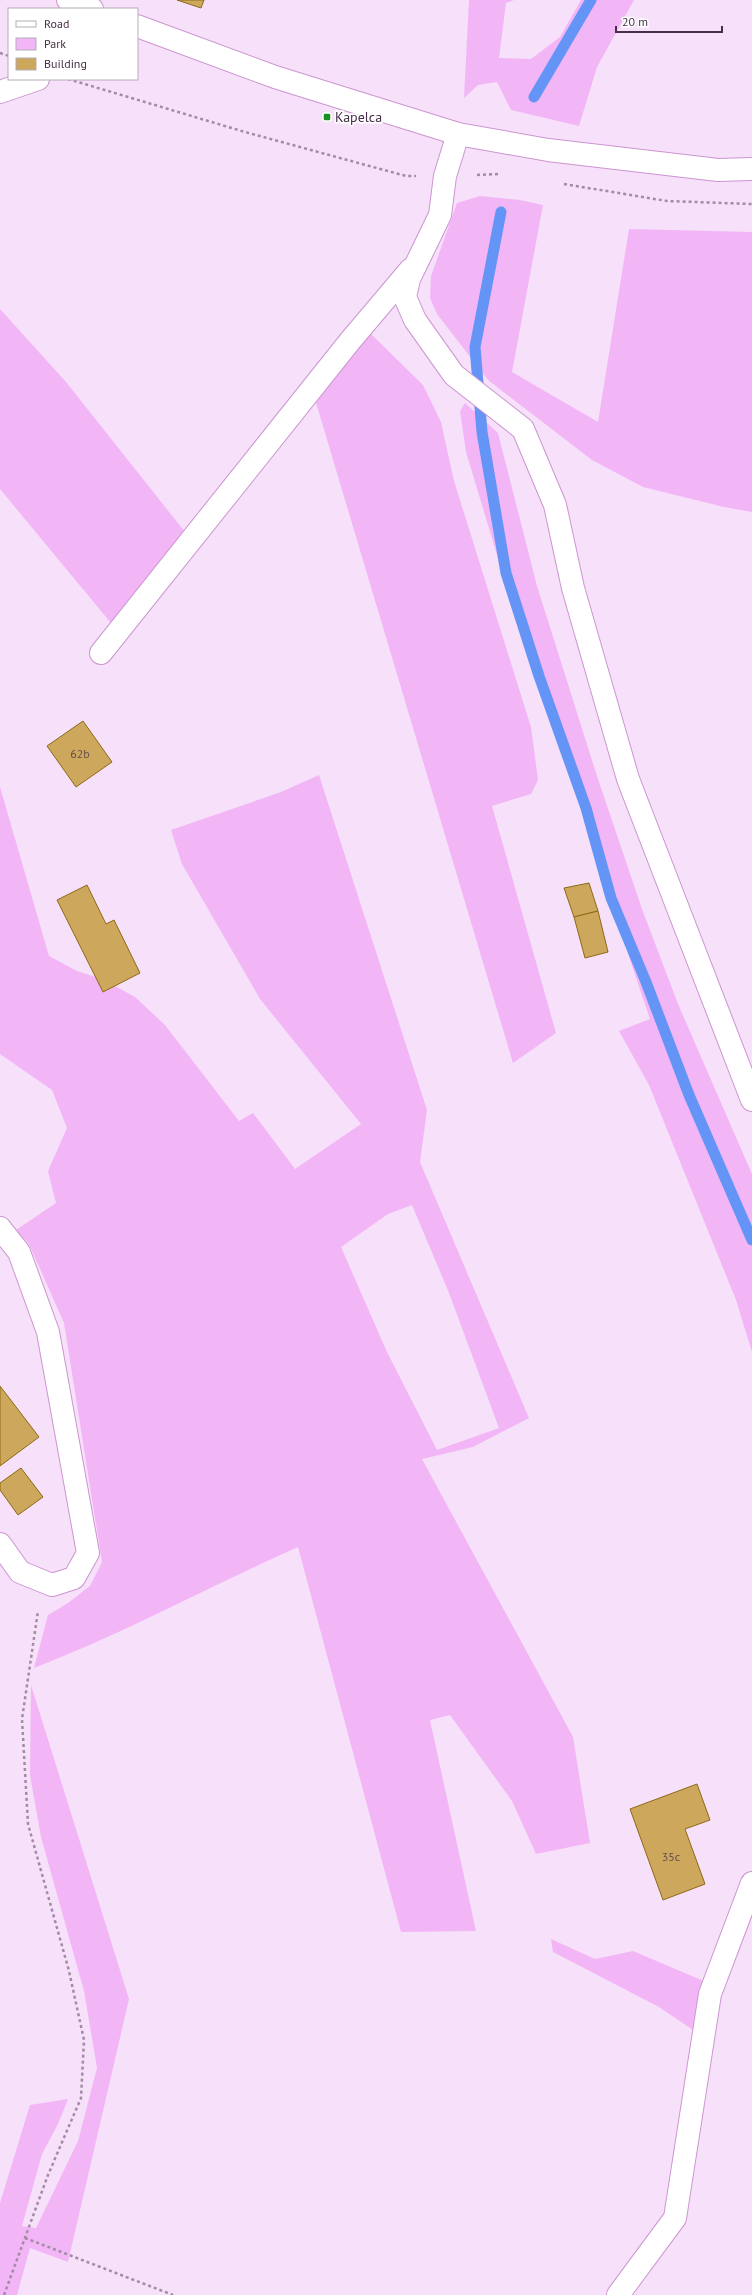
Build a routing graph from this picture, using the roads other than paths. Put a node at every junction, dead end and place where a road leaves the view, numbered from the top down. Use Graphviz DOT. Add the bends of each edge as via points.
graph roads {
  1 [pos="68,0"];
  2 [pos="89,8"];
  3 [pos="138,26"];
  4 [pos="35,80"];
  5 [pos="0,92"];
  6 [pos="458,134"];
  7 [pos="752,169"];
  8 [pos="418,260"];
  9 [pos="101,653"];
  10 [pos="752,1100"];
  11 [pos="0,1228"];
  12 [pos="0,1544"];
  13 [pos="752,1883"];
  14 [pos="618,2295"];
  1 -- 2 [label="street"];
  3 -- 6 [label="street" via="274,77"];
  4 -- 5 [label="street"];
  6 -- 7 [label="street" via="548,150 718,170"];
  6 -- 8 [label="street" via="445,176 440,215"];
  8 -- 9 [label="street" via="350,341"];
  8 -- 10 [label="street" via="409,279 406,297 415,320 454,375 523,429 555,505 573,588 628,779"];
  11 -- 12 [label="street" via="19,1252 48,1332 88,1553 74,1578 52,1585 20,1572"];
  13 -- 14 [label="street" via="710,1994 675,2218"];
}
